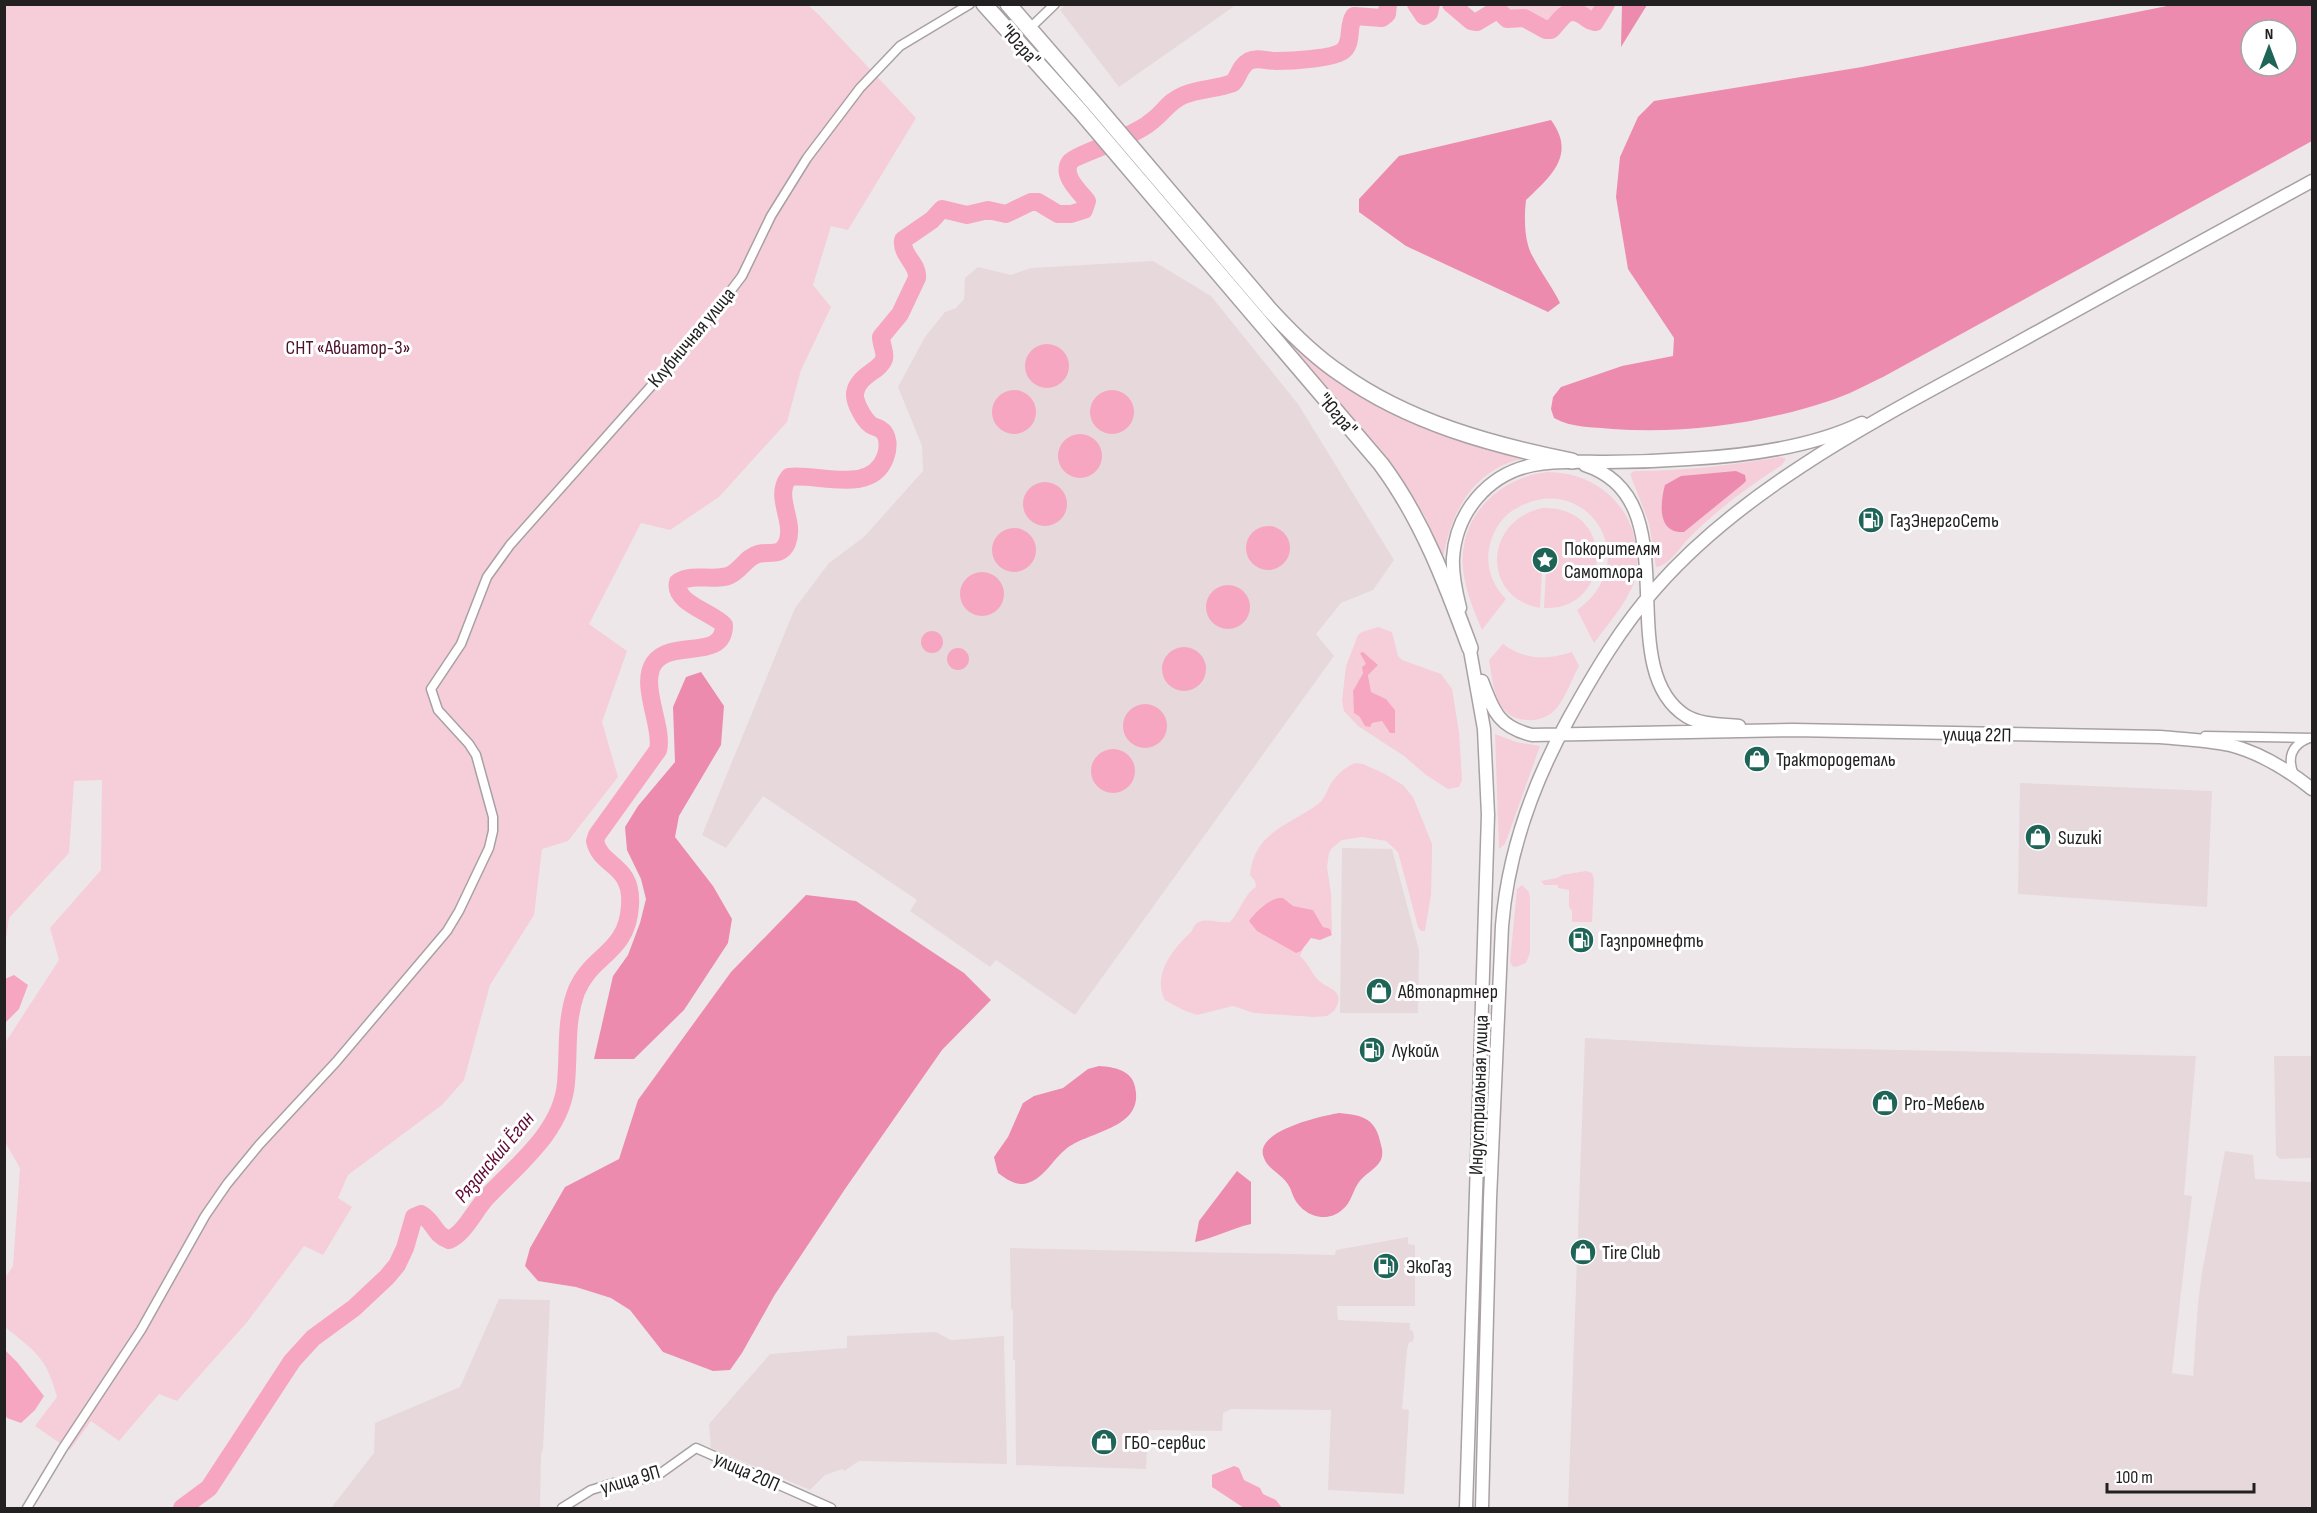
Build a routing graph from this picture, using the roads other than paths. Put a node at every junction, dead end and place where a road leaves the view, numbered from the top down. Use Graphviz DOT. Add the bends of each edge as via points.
graph roads {
  1 [pos="970,4"];
  2 [pos="984,4"];
  3 [pos="1008,4"];
  4 [pos="1055,4"];
  5 [pos="1029,29"];
  6 [pos="1088,107"];
  7 [pos="2313,180"];
  8 [pos="1915,399"];
  9 [pos="1572,461"];
  10 [pos="1648,597"];
  11 [pos="1470,648"];
  12 [pos="1793,730"];
  13 [pos="1560,735"];
  14 [pos="2160,737"];
  15 [pos="2311,738"];
  16 [pos="2294,776"];
  17 [pos="2313,789"];
  18 [pos="696,1448"];
  19 [pos="27,1509"];
  20 [pos="562,1509"];
  21 [pos="831,1509"];
  22 [pos="1466,1509"];
  23 [pos="1482,1509"];
  1 -- 19 [label="street, Клубничная улица" via="900,46 860,88 807,158 771,216 742,276 701,330 510,545 488,577 461,644 431,689 438,710 476,755 493,817 489,848 459,911 447,931 336,1062 226,1184 141,1330"];
  2 -- 6 [label="highway, \"Югра\""];
  3 -- 5 [label="highway, \"Югра\""];
  4 -- 5 [label="street"];
  5 -- 6 [label="highway, \"Югра\""];
  6 -- 9 [label="highway, \"Югра\"" via="1144,162 1276,317 1343,376 1435,423"];
  6 -- 11 [label="highway, \"Югра\"" via="1132,172 1391,477 1424,535"];
  7 -- 8 [label="main road"];
  8 -- 9 [label="main road" via="1855,427 1802,443 1690,459"];
  8 -- 10 [label="main road, Индустриальная улица" via="1743,506"];
  9 -- 10 [label="main road, улица 22П" via="1605,475 1631,505 1644,544"];
  9 -- 11 [label="main road" via="1535,464 1512,471 1474,501 1462,522 1454,547 1453,568"];
  10 -- 12 [label="main road, улица 22П" via="1654,673 1675,707 1697,721"];
  10 -- 13 [label="main road, Индустриальная улица" via="1602,661"];
  11 -- 13 [label="main road, улица 22П" via="1498,718 1521,732"];
  11 -- 22 [label="main road, Индустриальная улица" via="1485,742 1488,815"];
  12 -- 13 [label="main road, улица 22П"];
  12 -- 14 [label="main road, улица 22П"];
  13 -- 23 [label="main road, Индустриальная улица" via="1519,832 1503,904"];
  14 -- 15 [label="street"];
  14 -- 16 [label="main road, улица 22П" via="2230,745"];
  15 -- 16 [label="street" via="2291,753"];
  16 -- 17 [label="main road, улица 22П"];
  18 -- 20 [label="street, улица 9П" via="661,1473 598,1488"];
  18 -- 21 [label="street, улица 20П"];
}
